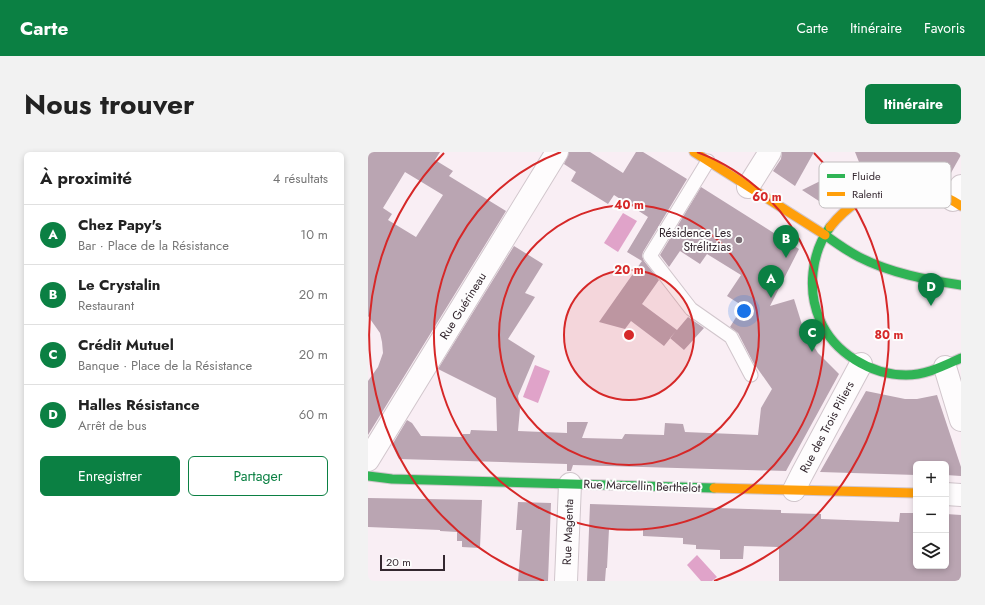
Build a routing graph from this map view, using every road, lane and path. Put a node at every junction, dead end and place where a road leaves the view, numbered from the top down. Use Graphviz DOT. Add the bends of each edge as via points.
graph roads {
  1 [pos="557,152"];
  2 [pos="694,152"];
  3 [pos="770,152"];
  4 [pos="708,161"];
  5 [pos="748,187"];
  6 [pos="848,208"];
  7 [pos="824,234"];
  8 [pos="961,285"];
  9 [pos="953,363"];
  10 [pos="861,364"];
  11 [pos="751,374"];
  12 [pos="961,420"];
  13 [pos="368,460"];
  14 [pos="368,476"];
  15 [pos="570,484"];
  16 [pos="794,490"];
  17 [pos="913,493"];
  18 [pos="949,494"];
  19 [pos="961,495"];
  20 [pos="566,581"];
  1 -- 13 [label="street, Rue Guérineau"];
  2 -- 4 [label="street"];
  3 -- 5 [label="street"];
  4 -- 5 [label="street"];
  4 -- 11 [label="lane" via="650,256 691,309 731,337"];
  5 -- 7 [label="street"];
  6 -- 7 [label="street" via="831,223"];
  7 -- 8 [label="street" via="878,266 911,276"];
  7 -- 10 [label="street" via="815,254 811,275 812,297 818,317 829,336 843,352"];
  9 -- 10 [label="street" via="924,374 903,376 881,372"];
  9 -- 12 [label="street"];
  10 -- 16 [label="street, Rue des Trois Piliers"];
  14 -- 15 [label="street, Rue Marcellin Berthelot" via="392,479"];
  15 -- 16 [label="street, Rue Marcellin Berthelot"];
  15 -- 20 [label="street, Rue Magenta"];
  16 -- 17 [label="street, Rue Marcellin Berthelot"];
  18 -- 19 [label="street"];
}
